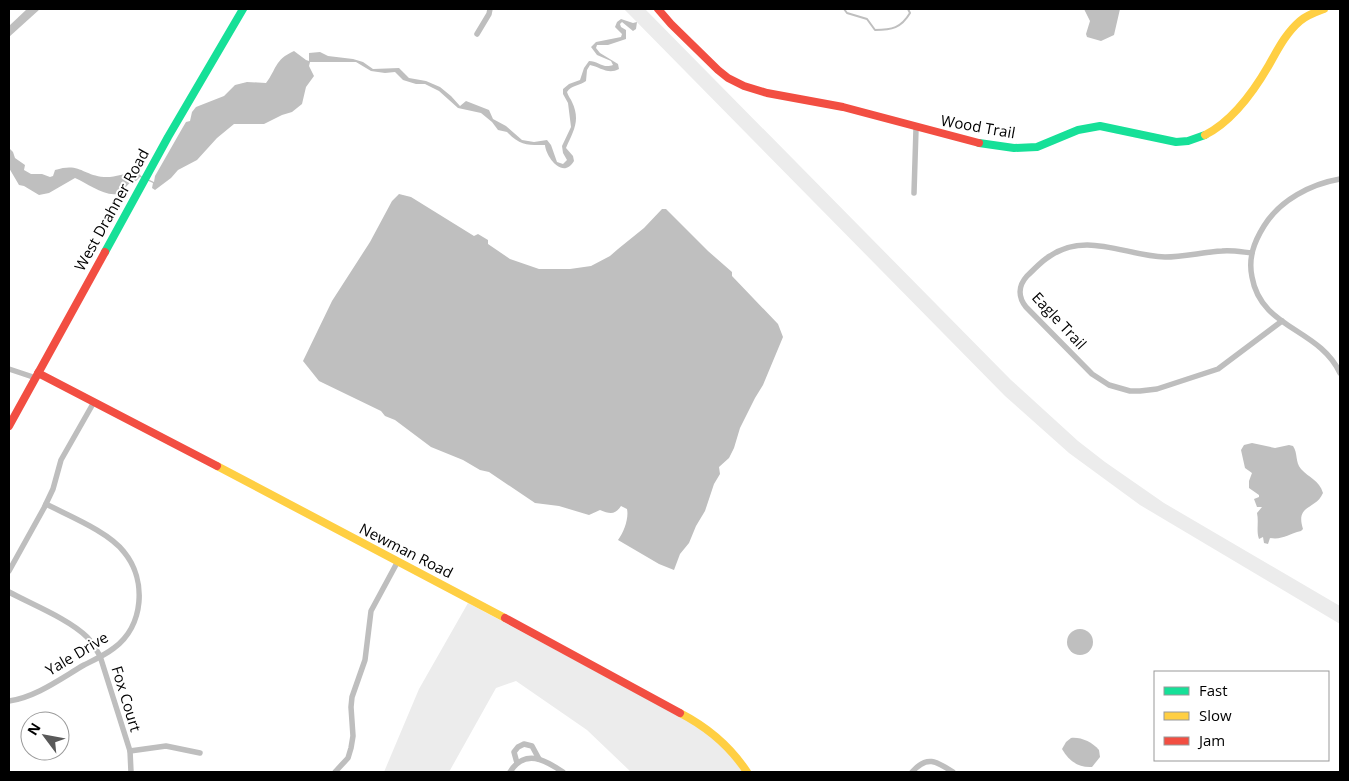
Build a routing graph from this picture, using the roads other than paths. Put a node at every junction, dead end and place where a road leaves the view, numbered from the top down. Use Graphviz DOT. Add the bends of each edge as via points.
graph roads {
  1 [pos="243,9"];
  2 [pos="490,9"];
  3 [pos="658,9"];
  4 [pos="1324,9"];
  5 [pos="476,34"];
  6 [pos="916,129"];
  7 [pos="1340,180"];
  8 [pos="914,193"];
  9 [pos="1252,253"];
  10 [pos="1282,321"];
  11 [pos="9,369"];
  12 [pos="1340,373"];
  13 [pos="37,375"];
  14 [pos="94,402"];
  15 [pos="9,426"];
  16 [pos="46,504"];
  17 [pos="398,562"];
  18 [pos="9,571"];
  19 [pos="9,592"];
  20 [pos="100,656"];
  21 [pos="9,701"];
  22 [pos="130,751"];
  23 [pos="200,753"];
  24 [pos="539,758"];
  25 [pos="517,763"];
  26 [pos="131,772"];
  27 [pos="335,772"];
  28 [pos="510,772"];
  29 [pos="563,772"];
  30 [pos="747,772"];
  31 [pos="912,772"];
  32 [pos="953,772"];
  1 -- 13 [label="street, West Drahner Road" via="168,137"];
  2 -- 5 [label="street"];
  3 -- 6 [label="street, Wood Trail" via="734,82 827,103"];
  4 -- 6 [label="street, Wood Trail" via="1293,27 1251,91 1218,127 1187,142 1172,142 1097,126 1080,129 1045,145 1019,148 985,145"];
  6 -- 8 [label="street"];
  7 -- 9 [label="street" via="1307,188 1288,202 1267,221"];
  9 -- 10 [label="street" via="1251,272 1257,296 1265,308"];
  9 -- 10 [label="street, Eagle Trail" via="1223,250 1164,257 1101,245 1078,245 1058,251 1041,263 1024,280 1020,296 1026,307 1092,374 1109,385 1130,391 1157,389 1218,369"];
  10 -- 12 [label="street" via="1327,352"];
  11 -- 13 [label="street"];
  13 -- 14 [label="street, Newman Road"];
  13 -- 15 [label="street, West Drahner Road"];
  14 -- 16 [label="street" via="61,460"];
  14 -- 17 [label="street, Newman Road"];
  16 -- 18 [label="street"];
  16 -- 20 [label="street, Yale Drive" via="109,538 124,552 137,575 140,596 128,633 115,648"];
  17 -- 27 [label="street" via="372,610 365,660 352,697 351,748 348,758"];
  17 -- 30 [label="street, Newman Road" via="711,731 729,746"];
  19 -- 20 [label="street, Fox Court" via="79,630"];
  20 -- 21 [label="street, Yale Drive" via="29,697"];
  20 -- 22 [label="street, Fox Court"];
  22 -- 23 [label="street" via="166,746"];
  22 -- 26 [label="street, Fox Court"];
  24 -- 25 [label="street"];
  24 -- 25 [label="street" via="532,746 524,744 514,752"];
  24 -- 29 [label="street"];
  25 -- 28 [label="street"];
  31 -- 32 [label="street" via="926,761"];
}
